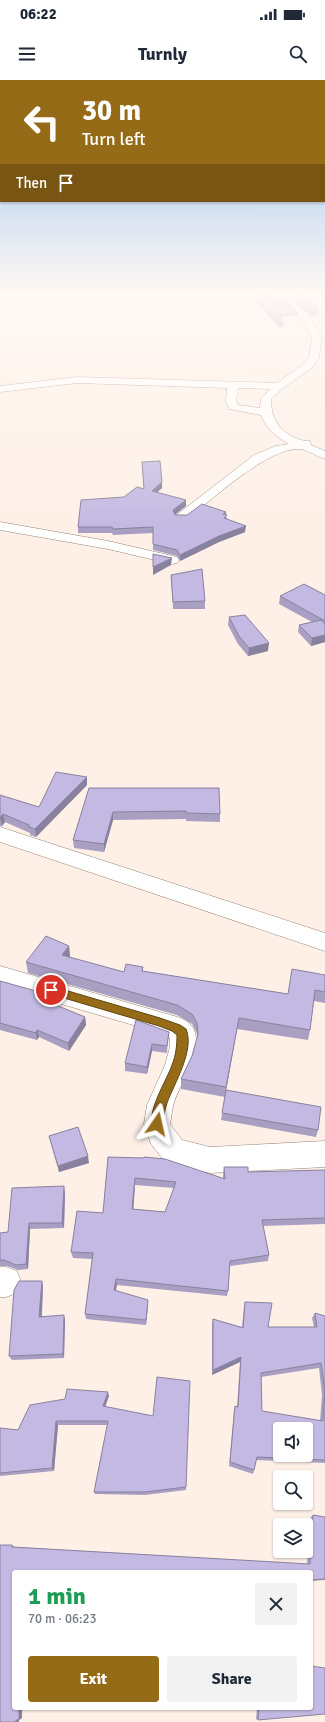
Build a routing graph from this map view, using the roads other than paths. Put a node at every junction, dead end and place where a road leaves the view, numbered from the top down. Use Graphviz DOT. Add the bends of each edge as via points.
graph roads {
  1 [pos="300,372"];
  2 [pos="233,385"];
  3 [pos="279,386"];
  4 [pos="0,389"];
  5 [pos="266,412"];
  6 [pos="325,441"];
  7 [pos="302,444"];
  8 [pos="325,455"];
  9 [pos="181,517"];
  10 [pos="0,526"];
  11 [pos="172,560"];
  12 [pos="0,834"];
  13 [pos="325,942"];
  14 [pos="0,976"];
  15 [pos="325,1154"];
  1 -- 3 [label="street"];
  2 -- 3 [label="street"];
  2 -- 4 [label="street" via="77,380"];
  2 -- 5 [label="street" via="233,406"];
  3 -- 5 [label="street" via="266,398"];
  5 -- 7 [label="street" via="271,424 283,435"];
  6 -- 7 [label="street"];
  7 -- 8 [label="street"];
  7 -- 9 [label="street" via="280,448 258,458"];
  10 -- 11 [label="street" via="108,544"];
  12 -- 13 [label="street"];
  14 -- 15 [label="street" via="160,1022 182,1033 183,1047 160,1105 157,1124 161,1135 172,1150 210,1160"];
}
